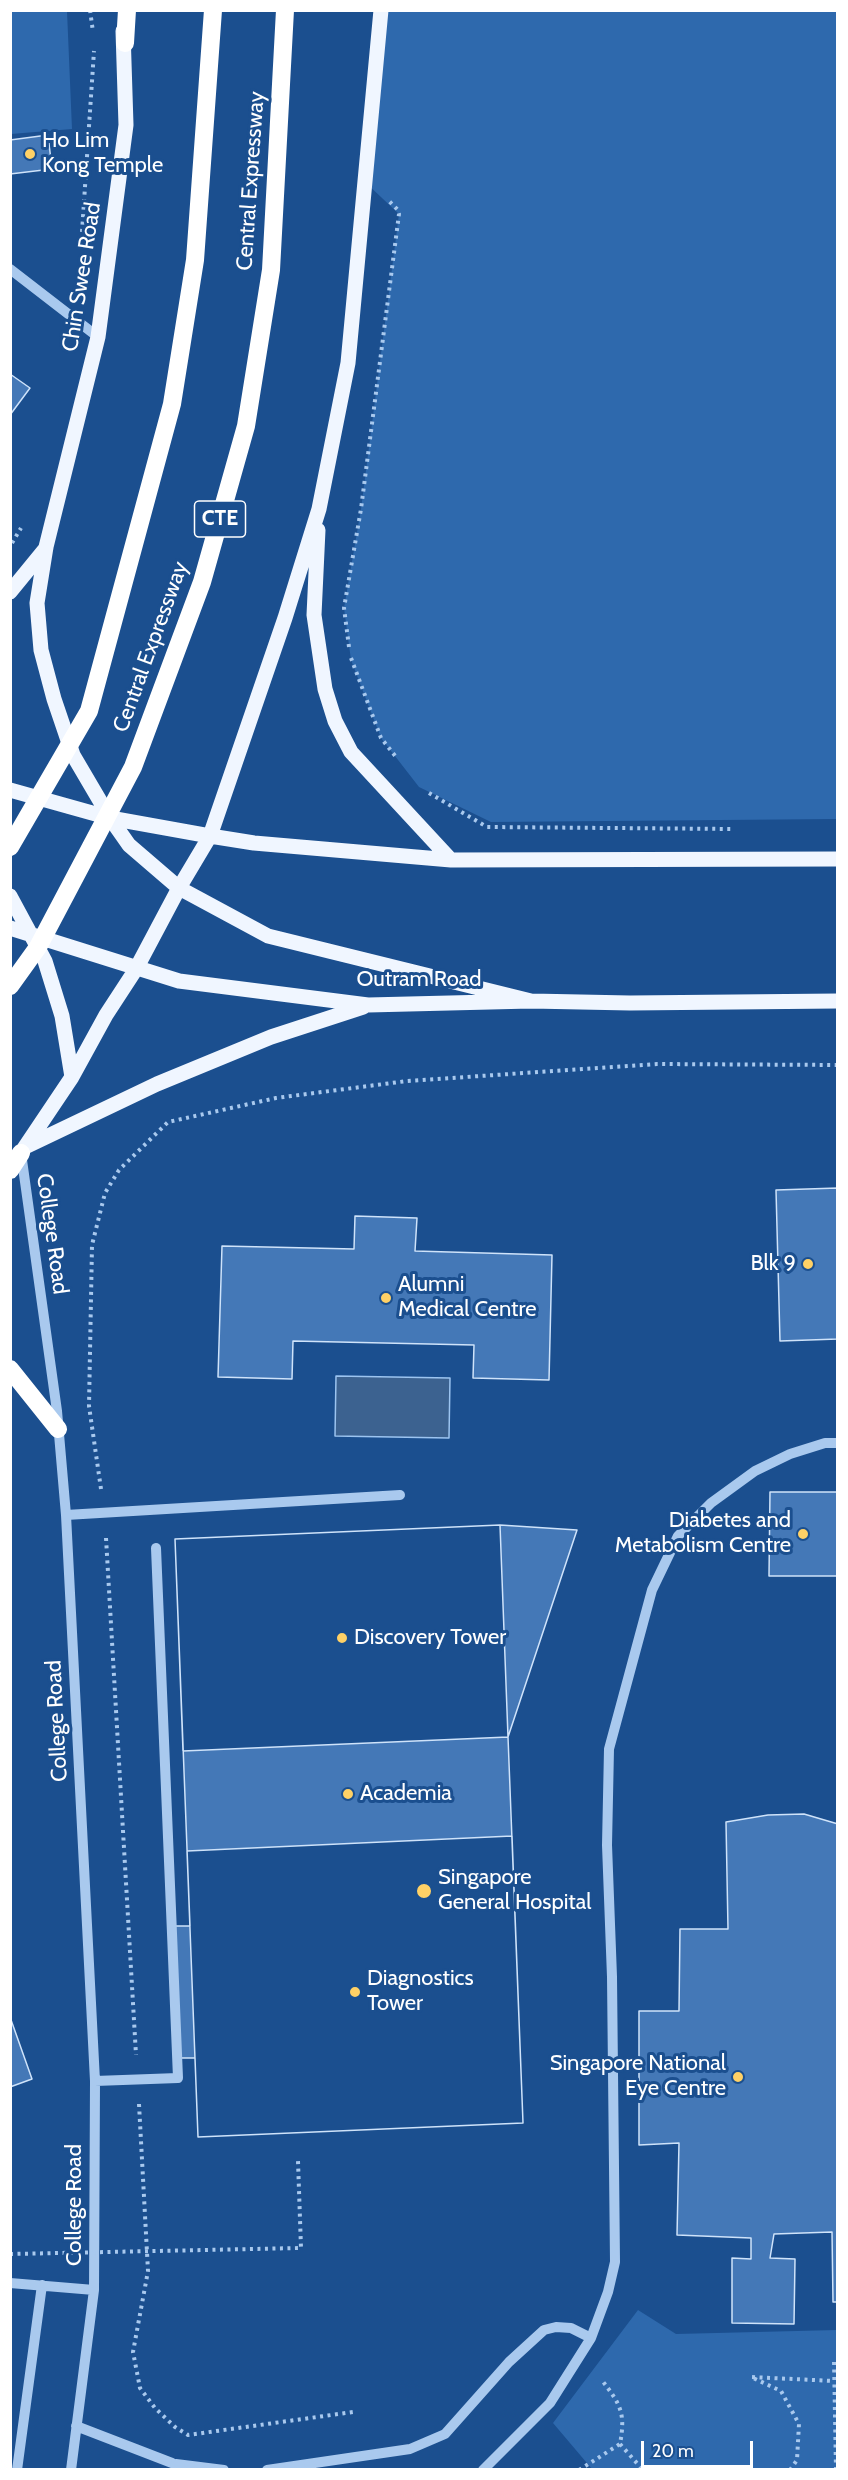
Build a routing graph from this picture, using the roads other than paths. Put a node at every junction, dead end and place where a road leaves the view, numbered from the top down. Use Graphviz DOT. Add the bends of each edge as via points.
graph roads {
  1 [pos="120,10"];
  2 [pos="127,10"];
  3 [pos="213,10"];
  4 [pos="285,10"];
  5 [pos="381,10"];
  6 [pos="125,43"];
  7 [pos="10,269"];
  8 [pos="98,337"];
  9 [pos="319,509"];
  10 [pos="46,547"];
  11 [pos="10,592"];
  12 [pos="10,790"];
  13 [pos="110,818"];
  14 [pos="210,836"];
  15 [pos="10,847"];
  16 [pos="837,859"];
  17 [pos="451,860"];
  18 [pos="179,888"];
  19 [pos="10,896"];
  20 [pos="10,928"];
  21 [pos="32,936"];
  22 [pos="136,969"];
  23 [pos="10,986"];
  24 [pos="531,1001"];
  25 [pos="837,1001"];
  26 [pos="368,1005"];
  27 [pos="72,1077"];
  28 [pos="23,1150"];
  29 [pos="10,1170"];
  30 [pos="10,1370"];
  31 [pos="58,1429"];
  32 [pos="837,1443"];
  33 [pos="400,1495"];
  34 [pos="66,1515"];
  35 [pos="156,1548"];
  36 [pos="95,2081"];
  37 [pos="10,2283"];
  38 [pos="42,2285"];
  39 [pos="94,2290"];
  40 [pos="591,2338"];
  41 [pos="76,2426"];
  42 [pos="177,2466"];
  43 [pos="17,2469"];
  44 [pos="71,2469"];
  45 [pos="224,2469"];
  46 [pos="267,2469"];
  47 [pos="483,2469"];
  1 -- 6 [label="main road, Chin Swee Road"];
  2 -- 6 [label="highway"];
  3 -- 15 [label="highway, Central Expressway, bridge" via="195,260 172,404 89,711"];
  4 -- 23 [label="highway, Central Expressway / CTE, bridge" via="271,270 246,426 202,582 133,767 38,947"];
  5 -- 9 [label="main road" via="348,363"];
  6 -- 8 [label="main road, Chin Swee Road" via="126,125"];
  7 -- 8 [label="street"];
  8 -- 10 [label="main road, Chin Swee Road"];
  9 -- 14 [label="main road"];
  9 -- 17 [label="main road" via="315,615 325,689 335,721 351,752"];
  10 -- 11 [label="main road"];
  10 -- 13 [label="main road, Chin Swee Road" via="37,603 41,650 73,755"];
  12 -- 13 [label="main road"];
  13 -- 14 [label="main road"];
  13 -- 18 [label="main road, Chin Swee Road" via="129,845"];
  14 -- 17 [label="main road"];
  14 -- 18 [label="main road"];
  16 -- 17 [label="main road"];
  18 -- 22 [label="main road"];
  18 -- 24 [label="main road, Chin Swee Road" via="268,936"];
  19 -- 21 [label="main road"];
  20 -- 21 [label="main road, Outram Road"];
  21 -- 22 [label="main road, Outram Road"];
  21 -- 27 [label="main road" via="45,961 62,1016"];
  22 -- 26 [label="main road, Outram Road" via="179,981"];
  22 -- 27 [label="main road"];
  24 -- 25 [label="main road, Outram Road"];
  24 -- 26 [label="main road, Outram Road"];
  26 -- 28 [label="main road" via="271,1037 157,1084"];
  27 -- 28 [label="main road"];
  28 -- 29 [label="highway"];
  28 -- 31 [label="street, College Road"];
  30 -- 31 [label="highway"];
  31 -- 34 [label="street, College Road"];
  32 -- 40 [label="street" via="790,1454 755,1471 711,1503 678,1536 652,1590 609,1749 607,1845 615,2262"];
  33 -- 34 [label="street"];
  34 -- 36 [label="street, College Road"];
  35 -- 36 [label="street" via="177,2078"];
  36 -- 39 [label="street, College Road"];
  37 -- 38 [label="street, College Road"];
  38 -- 39 [label="street, College Road"];
  38 -- 43 [label="street"];
  39 -- 41 [label="street, College Road"];
  40 -- 46 [label="street" via="571,2328 544,2330 508,2362 445,2434 410,2449"];
  40 -- 47 [label="street" via="550,2403"];
  41 -- 42 [label="street"];
  41 -- 44 [label="street, College Road"];
  42 -- 45 [label="street"];
}
